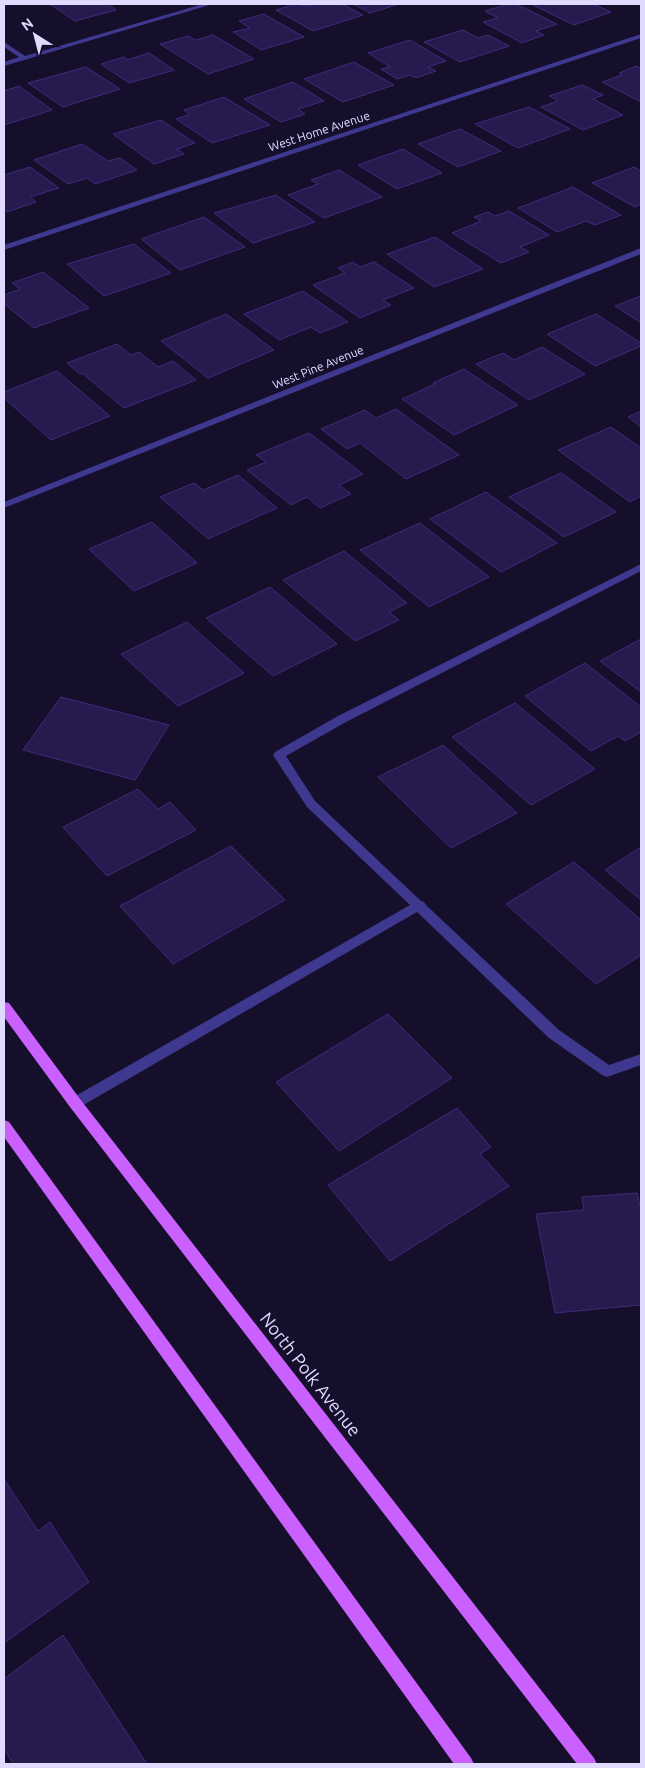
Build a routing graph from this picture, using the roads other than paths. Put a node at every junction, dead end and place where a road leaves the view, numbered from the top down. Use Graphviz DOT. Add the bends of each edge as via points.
graph roads {
  1 [pos="210,4"];
  2 [pos="641,36"];
  3 [pos="4,44"];
  4 [pos="24,58"];
  5 [pos="4,64"];
  6 [pos="4,248"];
  7 [pos="641,252"];
  8 [pos="4,506"];
  9 [pos="641,567"];
  10 [pos="420,905"];
  11 [pos="4,1007"];
  12 [pos="641,1060"];
  13 [pos="75,1103"];
  14 [pos="4,1126"];
  15 [pos="465,1764"];
  16 [pos="588,1764"];
  1 -- 4 [label="street"];
  2 -- 6 [label="street, West Home Avenue"];
  3 -- 4 [label="street"];
  4 -- 5 [label="street"];
  7 -- 8 [label="street, West Pine Avenue"];
  9 -- 10 [label="street" via="342,719 279,755 311,804"];
  10 -- 12 [label="street" via="554,1034 607,1070"];
  10 -- 13 [label="street"];
  11 -- 13 [label="main road, North Polk Avenue"];
  13 -- 16 [label="main road, North Polk Avenue"];
  14 -- 15 [label="main road"];
}
